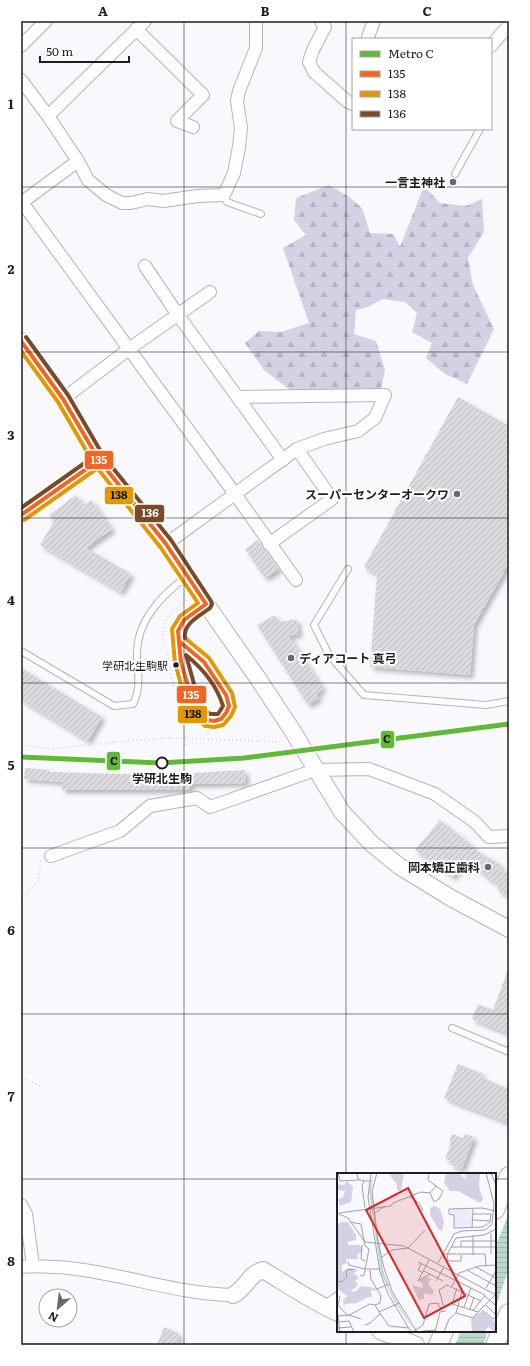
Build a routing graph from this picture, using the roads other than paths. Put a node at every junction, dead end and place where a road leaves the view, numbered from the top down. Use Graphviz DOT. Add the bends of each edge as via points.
graph roads {
  1 [pos="46,21"];
  2 [pos="256,21"];
  3 [pos="321,21"];
  4 [pos="374,21"];
  5 [pos="140,25"];
  6 [pos="509,25"];
  7 [pos="368,37"];
  8 [pos="492,45"];
  9 [pos="21,46"];
  10 [pos="21,80"];
  11 [pos="352,104"];
  12 [pos="48,116"];
  13 [pos="193,127"];
  14 [pos="479,130"];
  15 [pos="78,161"];
  16 [pos="455,174"];
  17 [pos="224,195"];
  18 [pos="21,202"];
  19 [pos="261,214"];
  20 [pos="145,266"];
  21 [pos="210,292"];
  22 [pos="178,315"];
  23 [pos="21,341"];
  24 [pos="129,349"];
  25 [pos="238,397"];
  26 [pos="63,399"];
  27 [pos="297,449"];
  28 [pos="99,460"];
  29 [pos="283,460"];
  30 [pos="235,494"];
  31 [pos="21,515"];
  32 [pos="166,544"];
  33 [pos="269,544"];
  34 [pos="348,569"];
  35 [pos="187,576"];
  36 [pos="296,580"];
  37 [pos="206,604"];
  38 [pos="180,642"];
  39 [pos="21,652"];
  40 [pos="509,701"];
  41 [pos="315,770"];
  42 [pos="509,836"];
  43 [pos="51,856"];
  44 [pos="509,928"];
  45 [pos="452,1028"];
  46 [pos="509,1052"];
  47 [pos="509,1176"];
  48 [pos="21,1206"];
  49 [pos="496,1208"];
  50 [pos="33,1265"];
  51 [pos="21,1267"];
  52 [pos="233,1295"];
  53 [pos="334,1306"];
  54 [pos="509,1312"];
  55 [pos="383,1332"];
  56 [pos="444,1332"];
  57 [pos="416,1345"];
  58 [pos="438,1345"];
  59 [pos="495,1345"];
  1 -- 9 [label="street"];
  2 -- 17 [label="street" via="256,48 237,101 241,128 239,148 234,173"];
  3 -- 11 [label="street" via="325,27 309,62 314,72"];
  4 -- 7 [label="street"];
  5 -- 12 [label="street"];
  5 -- 13 [label="street" via="203,95 177,121"];
  6 -- 8 [label="street"];
  10 -- 12 [label="street"];
  12 -- 15 [label="street"];
  14 -- 16 [label="lane"];
  15 -- 17 [label="street" via="88,180 106,195 122,203"];
  15 -- 18 [label="street"];
  17 -- 19 [label="lane" via="227,202"];
  18 -- 24 [label="street"];
  20 -- 22 [label="street"];
  21 -- 22 [label="street"];
  22 -- 24 [label="street"];
  22 -- 25 [label="street"];
  23 -- 26 [label="street"];
  24 -- 26 [label="street"];
  24 -- 30 [label="street"];
  25 -- 27 [label="street" via="385,395 375,418 358,431"];
  25 -- 29 [label="street"];
  26 -- 28 [label="street"];
  27 -- 29 [label="street"];
  27 -- 33 [label="street" via="332,498"];
  28 -- 31 [label="street"];
  28 -- 32 [label="street"];
  29 -- 30 [label="street"];
  30 -- 32 [label="street"];
  30 -- 33 [label="street"];
  32 -- 35 [label="street"];
  33 -- 36 [label="street"];
  34 -- 40 [label="lane" via="314,625 329,655 364,695 486,705"];
  35 -- 37 [label="street"];
  35 -- 39 [label="lane" via="157,603 142,627 138,639 138,695 133,704 114,706"];
  37 -- 38 [label="lane" via="180,625"];
  37 -- 41 [label="street" via="262,684"];
  38 -- 38 [label="lane" via="204,662 226,695 229,706 221,719 207,720 198,711 181,662"];
  41 -- 42 [label="street" via="369,770 435,794 475,822 489,837"];
  41 -- 43 [label="street" via="210,807 197,798 150,806 120,831"];
  41 -- 44 [label="street" via="342,812 371,843 399,866 451,898"];
  45 -- 46 [label="lane"];
  47 -- 49 [label="main road"];
  48 -- 50 [label="street" via="26,1214"];
  50 -- 51 [label="street"];
  50 -- 52 [label="street" via="79,1269 200,1294"];
  52 -- 53 [label="street" via="238,1293 255,1272 263,1270 293,1289"];
  54 -- 59 [label="main road"];
  55 -- 57 [label="street"];
  56 -- 58 [label="main road"];
}
